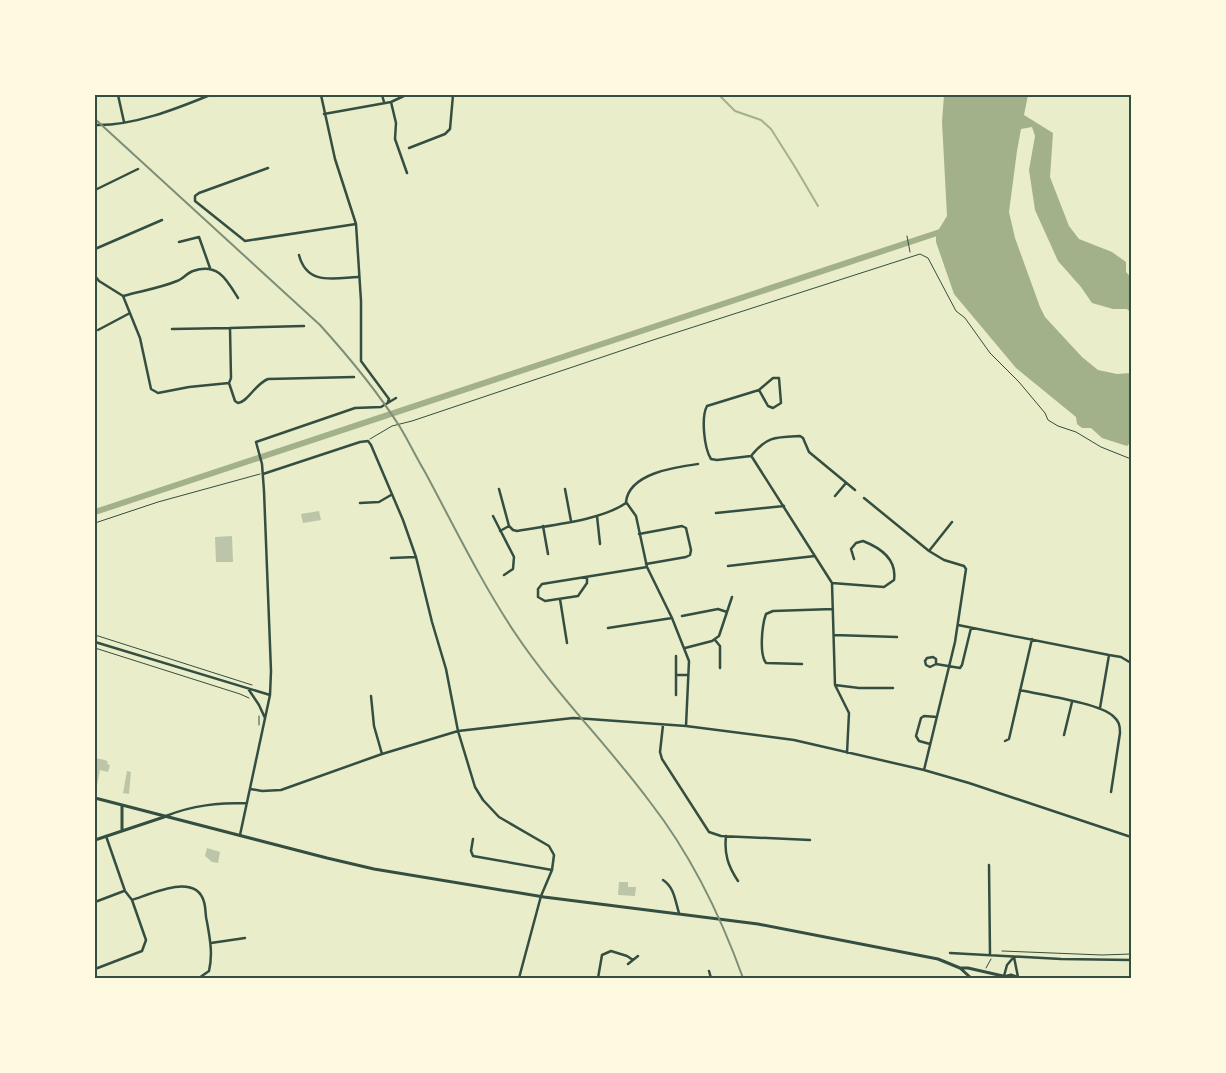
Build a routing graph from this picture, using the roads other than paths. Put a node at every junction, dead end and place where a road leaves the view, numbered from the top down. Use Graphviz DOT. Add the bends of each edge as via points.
graph roads {
  1 [pos="118,95"];
  2 [pos="210,95"];
  3 [pos="321,95"];
  4 [pos="382,95"];
  5 [pos="406,95"];
  6 [pos="452,95"];
  7 [pos="384,102"];
  8 [pos="391,102"];
  9 [pos="324,114"];
  10 [pos="124,122"];
  11 [pos="95,125"];
  12 [pos="409,148"];
  13 [pos="268,168"];
  14 [pos="138,169"];
  15 [pos="407,172"];
  16 [pos="95,190"];
  17 [pos="162,220"];
  18 [pos="356,224"];
  19 [pos="179,242"];
  20 [pos="95,249"];
  21 [pos="299,255"];
  22 [pos="210,268"];
  23 [pos="95,276"];
  24 [pos="358,276"];
  25 [pos="123,296"];
  26 [pos="238,298"];
  27 [pos="130,313"];
  28 [pos="304,326"];
  29 [pos="230,328"];
  30 [pos="172,329"];
  31 [pos="98,330"];
  32 [pos="354,377"];
  33 [pos="229,383"];
  34 [pos="759,390"];
  35 [pos="396,398"];
  36 [pos="388,402"];
  37 [pos="752,456"];
  38 [pos="698,464"];
  39 [pos="262,474"];
  40 [pos="846,482"];
  41 [pos="499,489"];
  42 [pos="565,489"];
  43 [pos="855,490"];
  44 [pos="392,495"];
  45 [pos="835,496"];
  46 [pos="864,498"];
  47 [pos="626,502"];
  48 [pos="360,503"];
  49 [pos="784,506"];
  50 [pos="716,513"];
  51 [pos="493,516"];
  52 [pos="597,516"];
  53 [pos="571,521"];
  54 [pos="952,522"];
  55 [pos="509,526"];
  56 [pos="543,526"];
  57 [pos="500,531"];
  58 [pos="639,534"];
  59 [pos="600,544"];
  60 [pos="929,551"];
  61 [pos="548,554"];
  62 [pos="815,556"];
  63 [pos="391,558"];
  64 [pos="416,558"];
  65 [pos="854,559"];
  66 [pos="647,566"];
  67 [pos="728,566"];
  68 [pos="504,575"];
  69 [pos="587,577"];
  70 [pos="832,583"];
  71 [pos="732,596"];
  72 [pos="560,599"];
  73 [pos="833,610"];
  74 [pos="727,612"];
  75 [pos="682,616"];
  76 [pos="672,618"];
  77 [pos="958,625"];
  78 [pos="608,628"];
  79 [pos="972,628"];
  80 [pos="834,635"];
  81 [pos="897,637"];
  82 [pos="1032,639"];
  83 [pos="716,640"];
  84 [pos="95,642"];
  85 [pos="567,643"];
  86 [pos="685,648"];
  87 [pos="1109,654"];
  88 [pos="676,656"];
  89 [pos="1131,663"];
  90 [pos="802,664"];
  91 [pos="936,664"];
  92 [pos="948,667"];
  93 [pos="720,668"];
  94 [pos="676,675"];
  95 [pos="688,675"];
  96 [pos="835,685"];
  97 [pos="893,688"];
  98 [pos="249,690"];
  99 [pos="1020,690"];
  100 [pos="270,695"];
  101 [pos="676,695"];
  102 [pos="371,696"];
  103 [pos="1072,702"];
  104 [pos="1100,708"];
  105 [pos="937,717"];
  106 [pos="265,719"];
  107 [pos="663,725"];
  108 [pos="686,726"];
  109 [pos="458,731"];
  110 [pos="1064,735"];
  111 [pos="1005,741"];
  112 [pos="930,744"];
  113 [pos="847,753"];
  114 [pos="382,754"];
  115 [pos="924,770"];
  116 [pos="251,789"];
  117 [pos="1111,792"];
  118 [pos="95,798"];
  119 [pos="247,803"];
  120 [pos="122,806"];
  121 [pos="164,817"];
  122 [pos="122,831"];
  123 [pos="240,835"];
  124 [pos="106,836"];
  125 [pos="726,836"];
  126 [pos="1131,837"];
  127 [pos="473,839"];
  128 [pos="95,840"];
  129 [pos="810,840"];
  130 [pos="989,865"];
  131 [pos="552,870"];
  132 [pos="662,880"];
  133 [pos="738,881"];
  134 [pos="125,891"];
  135 [pos="541,896"];
  136 [pos="132,900"];
  137 [pos="95,902"];
  138 [pos="679,913"];
  139 [pos="245,938"];
  140 [pos="211,942"];
  141 [pos="950,953"];
  142 [pos="638,956"];
  143 [pos="991,957"];
  144 [pos="1014,957"];
  145 [pos="633,960"];
  146 [pos="1131,960"];
  147 [pos="628,964"];
  148 [pos="960,968"];
  149 [pos="95,969"];
  150 [pos="709,971"];
  151 [pos="1002,977"];
  152 [pos="1019,977"];
  153 [pos="199,978"];
  154 [pos="519,978"];
  155 [pos="598,978"];
  156 [pos="711,978"];
  157 [pos="971,978"];
  1 -- 10 [label="street"];
  2 -- 10 [label="street" via="169,111"];
  3 -- 9 [label="street"];
  4 -- 7 [label="street"];
  5 -- 8 [label="street"];
  6 -- 12 [label="street" via="450,129"];
  7 -- 8 [label="street"];
  7 -- 9 [label="street"];
  8 -- 15 [label="street" via="396,123 395,140"];
  9 -- 18 [label="street"];
  10 -- 11 [label="street"];
  13 -- 18 [label="street" via="199,193 195,201 245,241"];
  14 -- 16 [label="street"];
  17 -- 20 [label="street"];
  18 -- 24 [label="street"];
  19 -- 22 [label="street" via="199,237"];
  21 -- 24 [label="street" via="308,272 321,279"];
  22 -- 25 [label="street"];
  22 -- 26 [label="street" via="227,280"];
  23 -- 25 [label="street"];
  24 -- 36 [label="street" via="361,361"];
  25 -- 27 [label="street"];
  27 -- 31 [label="street"];
  27 -- 33 [label="street" via="140,338 151,389 158,393"];
  28 -- 29 [label="street"];
  29 -- 30 [label="street"];
  29 -- 33 [label="street"];
  32 -- 33 [label="street" via="268,380 261,382 245,400 238,402"];
  34 -- 34 [label="street" via="773,378 779,378 781,403 773,408 768,406"];
  34 -- 37 [label="street" via="707,406 704,411 711,459"];
  35 -- 36 [label="street"];
  36 -- 39 [label="street" via="381,407 355,408 256,442"];
  37 -- 40 [label="street" via="761,444 773,437 800,436 809,452"];
  37 -- 49 [label="street"];
  38 -- 47 [label="street" via="674,467 646,477 635,485"];
  39 -- 44 [label="street" via="368,442"];
  39 -- 100 [label="street"];
  40 -- 43 [label="street"];
  40 -- 45 [label="street"];
  41 -- 55 [label="street"];
  42 -- 53 [label="street"];
  44 -- 48 [label="street" via="378,502"];
  44 -- 64 [label="street"];
  46 -- 60 [label="street"];
  47 -- 52 [label="street"];
  47 -- 58 [label="street" via="636,516"];
  49 -- 50 [label="street"];
  49 -- 62 [label="street"];
  51 -- 57 [label="street"];
  52 -- 53 [label="street"];
  52 -- 59 [label="street"];
  53 -- 56 [label="street"];
  54 -- 60 [label="street"];
  55 -- 56 [label="street" via="517,531"];
  55 -- 57 [label="street"];
  56 -- 61 [label="street"];
  57 -- 68 [label="street" via="514,557 513,568"];
  58 -- 66 [label="street"];
  58 -- 66 [label="street" via="686,528 690,555"];
  60 -- 77 [label="street" via="966,569"];
  62 -- 67 [label="street"];
  62 -- 70 [label="street"];
  63 -- 64 [label="street"];
  64 -- 109 [label="street" via="446,669"];
  65 -- 70 [label="street" via="852,550 856,543 863,540 869,543 891,560 894,580 884,587"];
  66 -- 69 [label="street"];
  66 -- 76 [label="street"];
  69 -- 72 [label="street" via="578,596"];
  69 -- 72 [label="street" via="542,584 538,589 540,600"];
  70 -- 73 [label="street"];
  71 -- 74 [label="street"];
  72 -- 85 [label="street"];
  73 -- 80 [label="street"];
  73 -- 90 [label="street" via="766,614 762,657 766,663"];
  74 -- 75 [label="street" via="718,609"];
  74 -- 83 [label="street"];
  76 -- 78 [label="street"];
  76 -- 86 [label="street"];
  77 -- 79 [label="street"];
  77 -- 92 [label="street"];
  79 -- 82 [label="street"];
  79 -- 92 [label="street" via="962,665 960,668"];
  80 -- 81 [label="street"];
  80 -- 96 [label="street"];
  82 -- 87 [label="street"];
  82 -- 99 [label="street"];
  83 -- 86 [label="street"];
  83 -- 93 [label="street" via="720,646"];
  84 -- 98 [label="street"];
  86 -- 95 [label="street" via="689,661"];
  87 -- 89 [label="street"];
  87 -- 104 [label="street"];
  88 -- 94 [label="street"];
  91 -- 91 [label="street" via="926,665 927,658 933,657"];
  91 -- 92 [label="street"];
  92 -- 105 [label="street"];
  94 -- 95 [label="street"];
  94 -- 101 [label="street"];
  95 -- 108 [label="street"];
  96 -- 97 [label="street"];
  96 -- 113 [label="street" via="849,713"];
  98 -- 100 [label="street"];
  98 -- 106 [label="street"];
  99 -- 103 [label="street"];
  99 -- 111 [label="street" via="1009,739"];
  100 -- 106 [label="street"];
  102 -- 114 [label="street" via="374,726"];
  103 -- 104 [label="street"];
  103 -- 110 [label="street"];
  104 -- 117 [label="street" via="1120,724"];
  105 -- 112 [label="street"];
  105 -- 112 [label="street" via="920,718 916,736 919,741"];
  106 -- 116 [label="street"];
  107 -- 108 [label="street"];
  107 -- 109 [label="street" via="573,718"];
  107 -- 125 [label="street" via="662,759 709,832"];
  108 -- 113 [label="street" via="794,740"];
  109 -- 114 [label="street"];
  109 -- 131 [label="street" via="483,800 499,818 549,846 554,855"];
  112 -- 115 [label="street"];
  113 -- 115 [label="street"];
  114 -- 116 [label="street" via="281,790"];
  115 -- 126 [label="street"];
  116 -- 119 [label="street"];
  118 -- 120 [label="main road"];
  119 -- 121 [label="street" via="196,806"];
  119 -- 123 [label="street"];
  120 -- 121 [label="main road"];
  120 -- 122 [label="main road"];
  121 -- 122 [label="main road"];
  121 -- 123 [label="main road"];
  122 -- 124 [label="main road"];
  123 -- 135 [label="main road" via="374,868"];
  124 -- 128 [label="main road"];
  124 -- 134 [label="street"];
  125 -- 129 [label="street"];
  125 -- 133 [label="street" via="725,856"];
  127 -- 131 [label="street" via="471,851 474,856"];
  130 -- 143 [label="street"];
  131 -- 135 [label="street"];
  132 -- 138 [label="street" via="672,889"];
  134 -- 136 [label="street"];
  134 -- 137 [label="street"];
  135 -- 138 [label="main road"];
  135 -- 154 [label="street"];
  136 -- 140 [label="street" via="177,886 189,886 204,901"];
  136 -- 149 [label="street" via="146,940 142,951"];
  138 -- 148 [label="main road" via="925,956"];
  139 -- 140 [label="street"];
  140 -- 153 [label="street" via="209,971"];
  141 -- 143 [label="street"];
  142 -- 145 [label="street"];
  143 -- 144 [label="street"];
  144 -- 146 [label="street"];
  144 -- 151 [label="street"];
  144 -- 152 [label="street"];
  145 -- 147 [label="street"];
  145 -- 155 [label="street" via="611,951 602,955"];
  148 -- 151 [label="main road"];
  148 -- 157 [label="main road"];
  150 -- 156 [label="street"];
  151 -- 152 [label="main road"];
}
